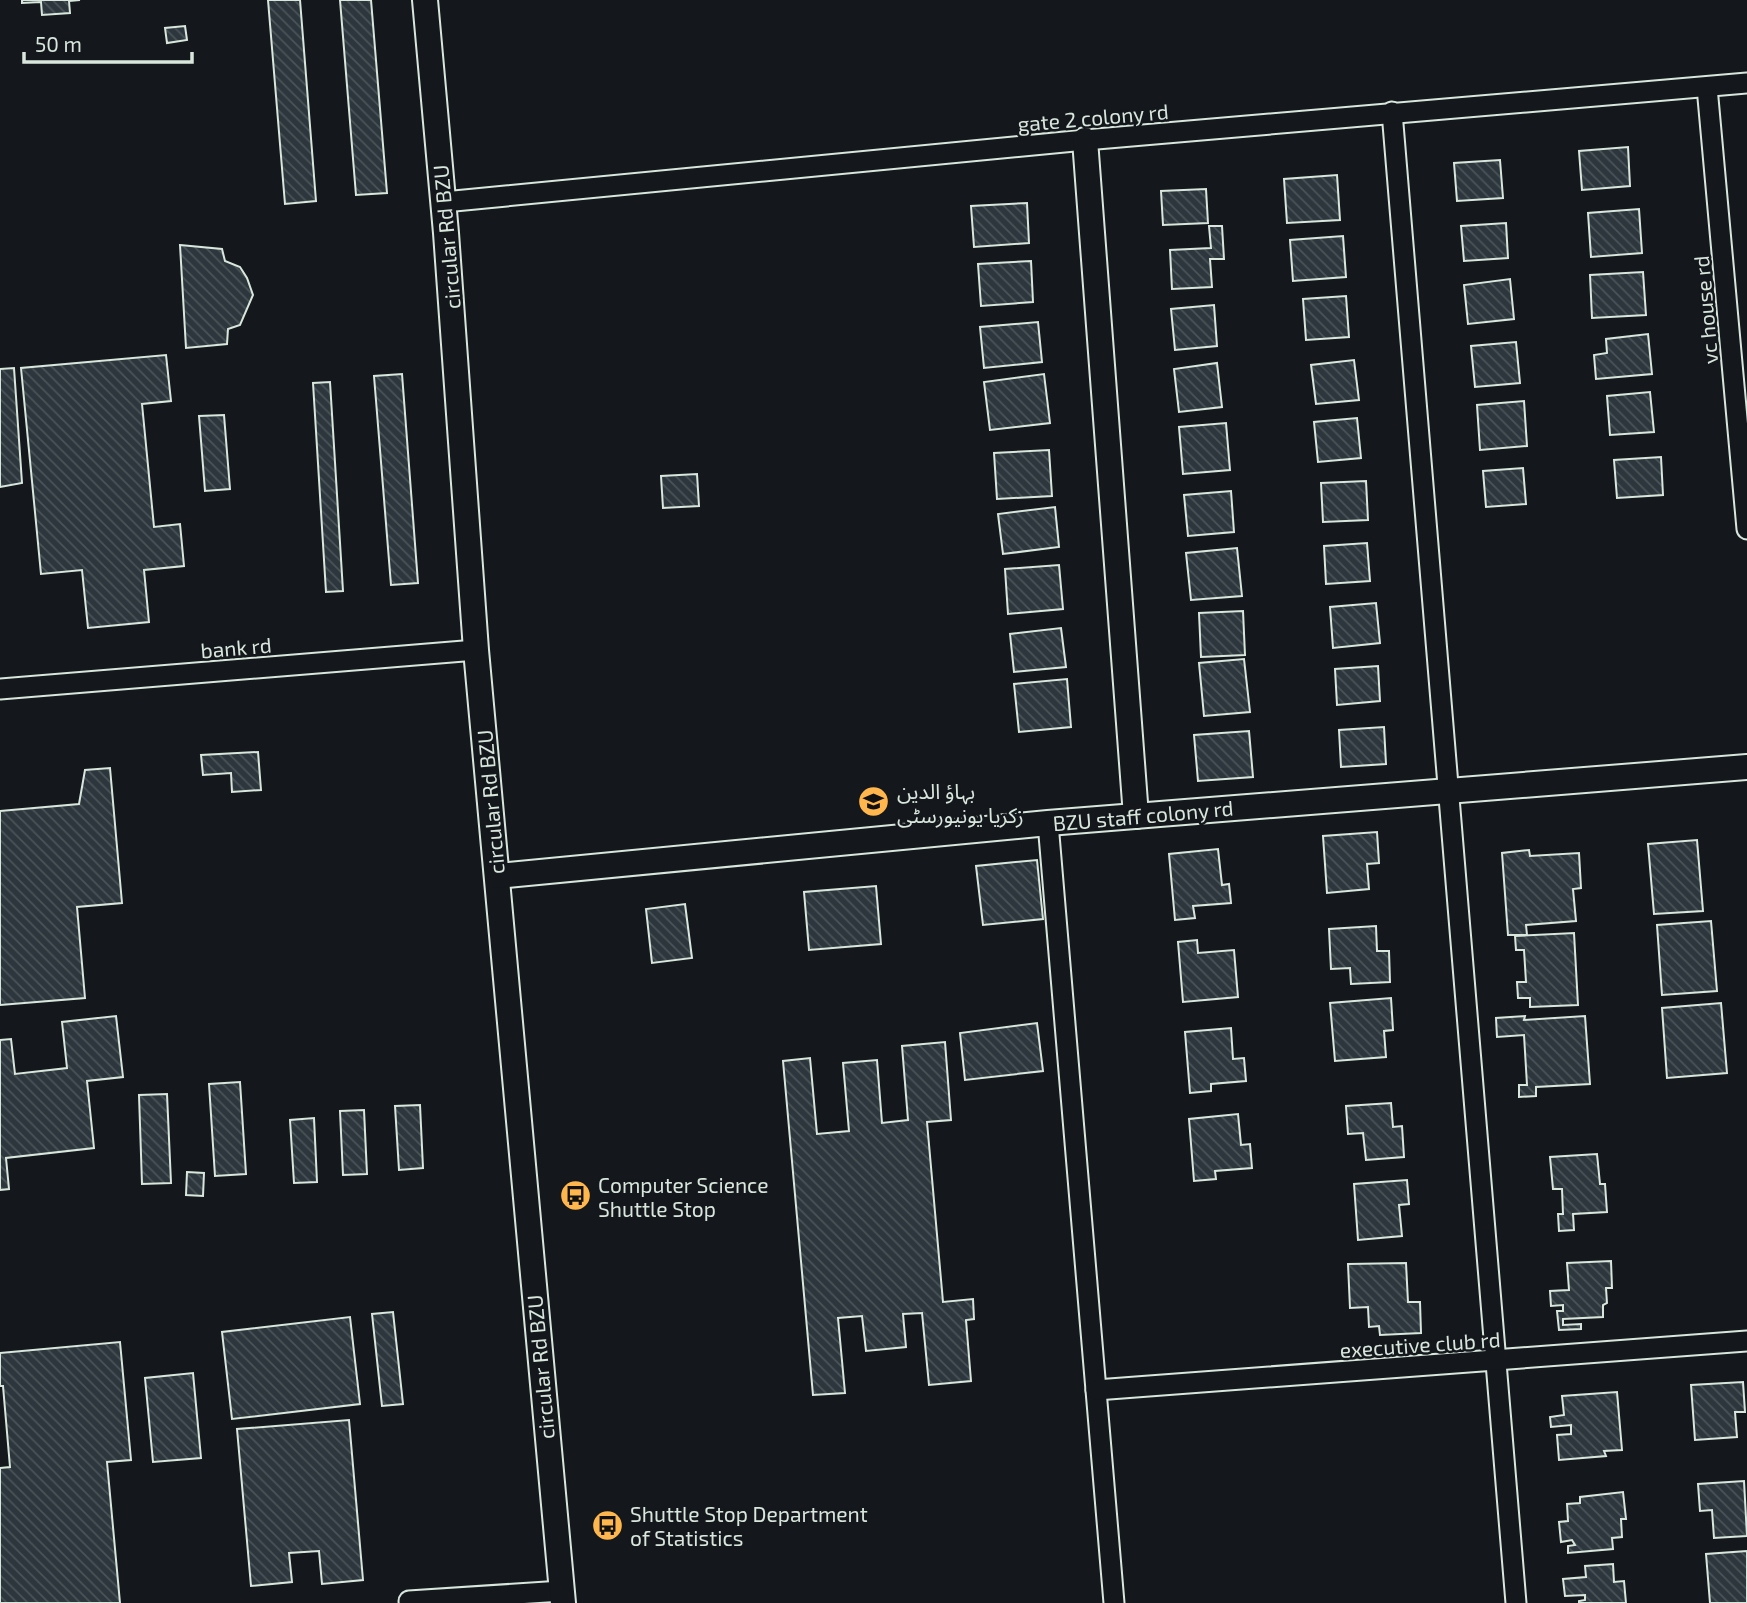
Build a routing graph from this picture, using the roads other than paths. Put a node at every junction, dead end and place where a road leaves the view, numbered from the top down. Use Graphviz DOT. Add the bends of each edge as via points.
graph roads {
  1 [pos="425,0"];
  2 [pos="1747,83"];
  3 [pos="1707,87"];
  4 [pos="1392,112"];
  5 [pos="1085,140"];
  6 [pos="443,202"];
  7 [pos="1745,464"];
  8 [pos="1747,530"];
  9 [pos="476,650"];
  10 [pos="0,689"];
  11 [pos="1747,767"];
  12 [pos="1448,790"];
  13 [pos="1136,816"];
  14 [pos="1048,823"];
  15 [pos="497,876"];
  16 [pos="1747,1341"];
  17 [pos="1496,1361"];
  18 [pos="1096,1390"];
  19 [pos="562,1597"];
  20 [pos="409,1601"];
  21 [pos="1114,1603"];
  22 [pos="1516,1603"];
  1 -- 6 [label="street, circular Rd BZU"];
  2 -- 3 [label="street, gate 2 colony rd"];
  3 -- 4 [label="street, gate 2 colony rd"];
  3 -- 7 [label="street, vc house rd"];
  4 -- 5 [label="street, gate 2 colony rd"];
  4 -- 12 [label="street"];
  5 -- 6 [label="street, gate 2 colony rd"];
  5 -- 13 [label="street"];
  6 -- 9 [label="street, circular Rd BZU"];
  7 -- 8 [label="street, vc house rd"];
  9 -- 10 [label="street, bank rd"];
  9 -- 15 [label="street, circular Rd BZU"];
  11 -- 12 [label="street, BZU staff colony rd"];
  12 -- 13 [label="street, BZU staff colony rd"];
  12 -- 17 [label="street"];
  13 -- 14 [label="street, BZU staff colony rd"];
  14 -- 15 [label="street, BZU staff colony rd"];
  14 -- 18 [label="street"];
  15 -- 19 [label="street, circular Rd BZU"];
  16 -- 17 [label="street, executive club rd"];
  17 -- 18 [label="street, executive club rd"];
  17 -- 22 [label="street"];
  18 -- 21 [label="street"];
  19 -- 20 [label="street"];
}
